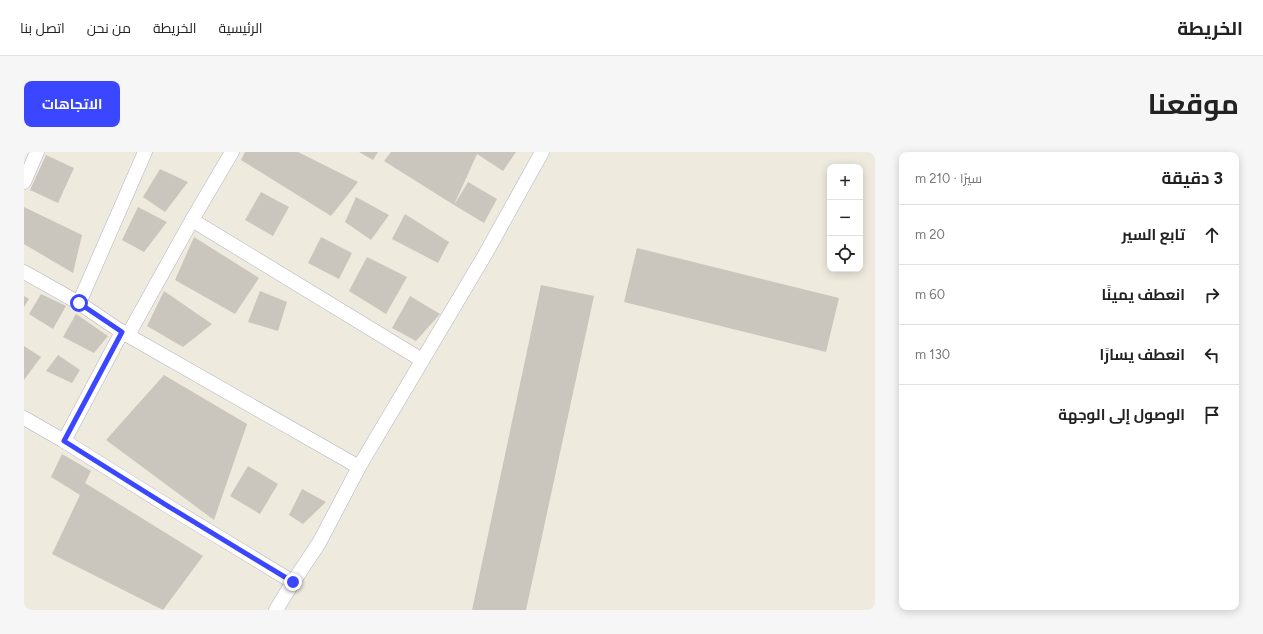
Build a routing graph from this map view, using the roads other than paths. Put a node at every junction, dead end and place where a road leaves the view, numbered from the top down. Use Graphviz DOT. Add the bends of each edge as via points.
graph roads {
  1 [pos="37,152"];
  2 [pos="145,152"];
  3 [pos="232,152"];
  4 [pos="542,152"];
  5 [pos="24,182"];
  6 [pos="192,220"];
  7 [pos="24,272"];
  8 [pos="79,303"];
  9 [pos="125,333"];
  10 [pos="422,360"];
  11 [pos="24,418"];
  12 [pos="64,441"];
  13 [pos="359,467"];
  14 [pos="293,582"];
  15 [pos="276,610"];
  1 -- 5 [label="street"];
  2 -- 8 [label="street"];
  3 -- 6 [label="street"];
  4 -- 10 [label="street"];
  6 -- 9 [label="street"];
  6 -- 10 [label="street"];
  7 -- 8 [label="street"];
  8 -- 9 [label="street"];
  9 -- 12 [label="street"];
  9 -- 13 [label="street"];
  10 -- 13 [label="street"];
  11 -- 12 [label="street"];
  12 -- 14 [label="street"];
  13 -- 14 [label="street" via="319,543"];
  14 -- 15 [label="street"];
}
